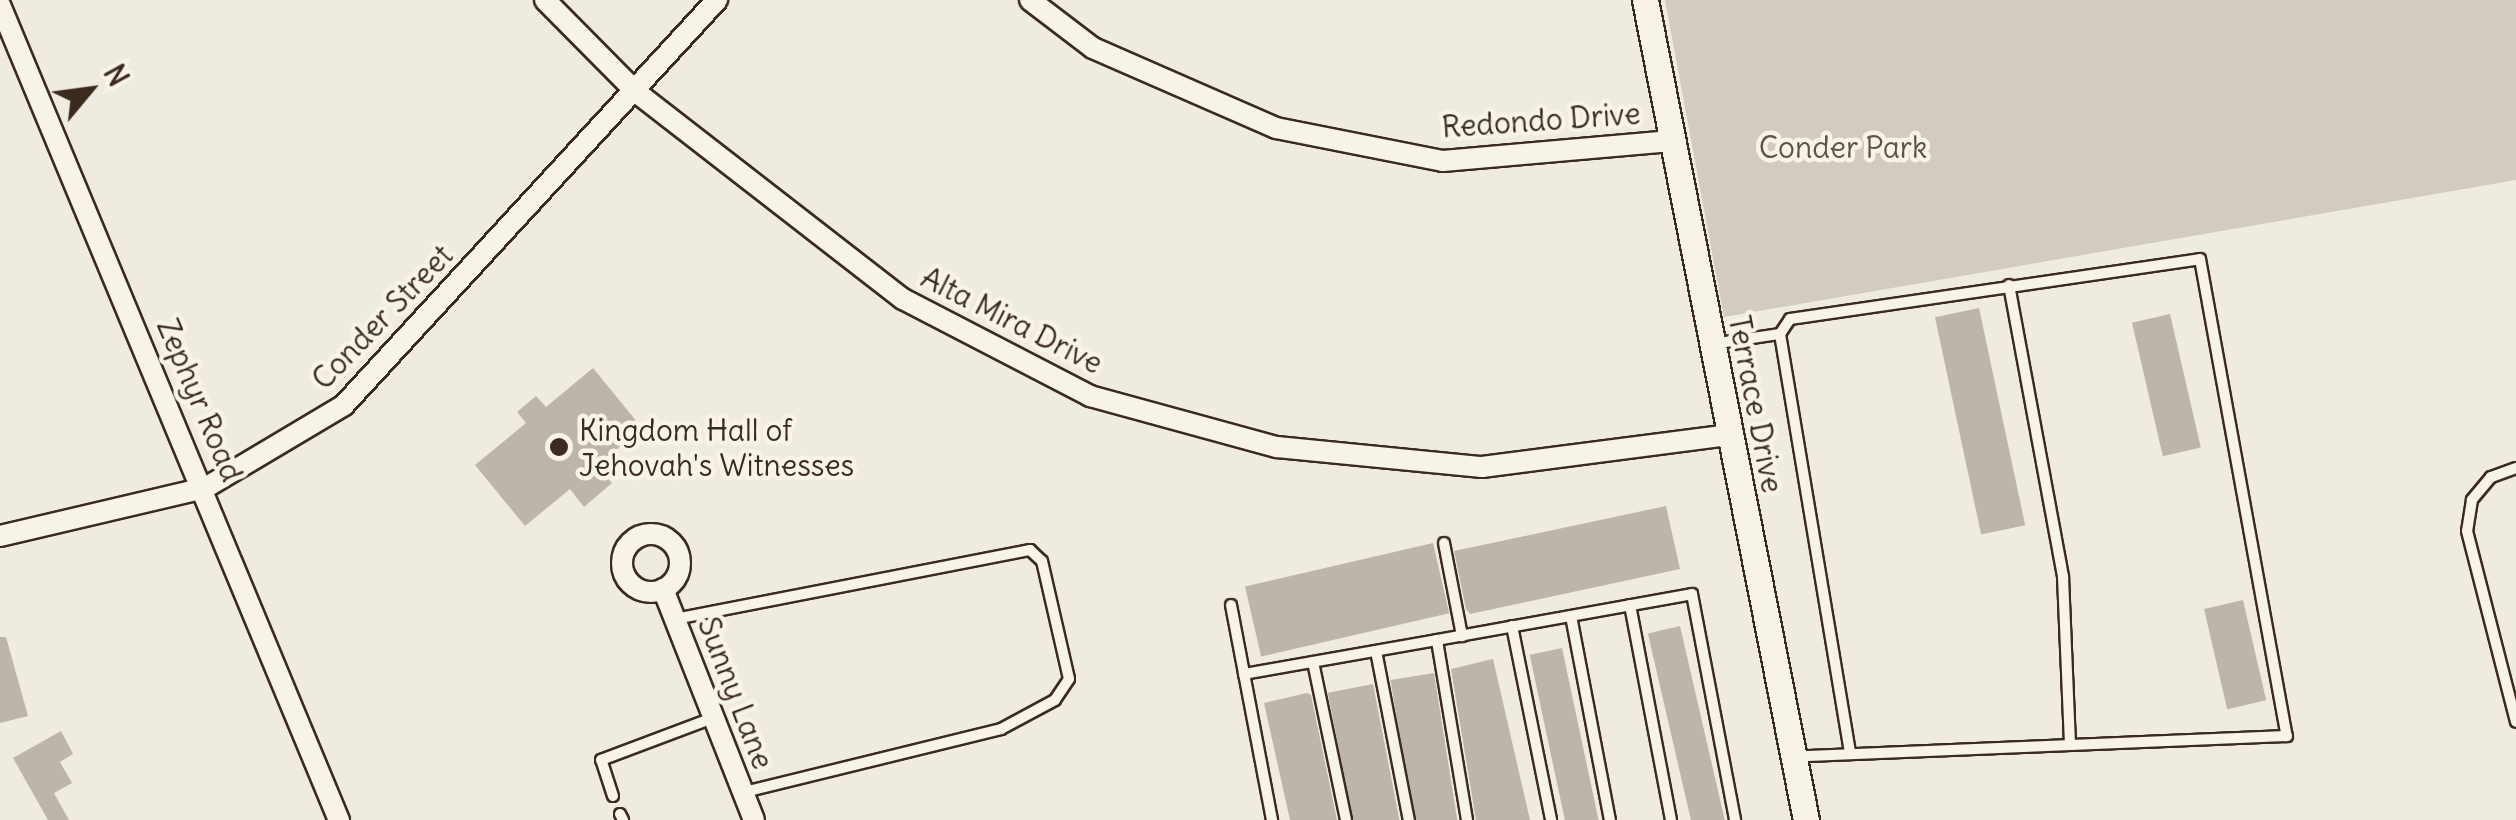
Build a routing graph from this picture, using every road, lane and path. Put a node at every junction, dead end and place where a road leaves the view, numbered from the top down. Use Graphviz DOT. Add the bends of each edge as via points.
graph roads {
  1 [pos="545,0"];
  2 [pos="717,0"];
  3 [pos="1030,0"];
  4 [pos="1645,0"];
  5 [pos="0,5"];
  6 [pos="636,92"];
  7 [pos="1671,140"];
  8 [pos="2008,285"];
  9 [pos="1780,334"];
  10 [pos="1711,344"];
  11 [pos="1730,436"];
  12 [pos="2516,468"];
  13 [pos="205,488"];
  14 [pos="0,536"];
  15 [pos="1444,543"];
  16 [pos="662,588"];
  17 [pos="1231,605"];
  18 [pos="1630,605"];
  19 [pos="1571,616"];
  20 [pos="675,618"];
  21 [pos="1512,626"];
  22 [pos="1462,636"];
  23 [pos="1437,640"];
  24 [pos="1376,651"];
  25 [pos="1312,662"];
  26 [pos="1244,674"];
  27 [pos="714,717"];
  28 [pos="2516,722"];
  29 [pos="2070,741"];
  30 [pos="1850,752"];
  31 [pos="1794,757"];
  32 [pos="743,792"];
  33 [pos="614,796"];
  34 [pos="339,820"];
  35 [pos="754,820"];
  36 [pos="1272,820"];
  37 [pos="1346,820"];
  38 [pos="1409,820"];
  39 [pos="1468,820"];
  40 [pos="1550,820"];
  41 [pos="1610,820"];
  42 [pos="1671,820"];
  43 [pos="1735,820"];
  44 [pos="1806,820"];
  1 -- 6 [label="street, Alta Mira Drive"];
  2 -- 6 [label="street, Conder Street"];
  3 -- 7 [label="street, Redondo Drive" via="1094,48 1276,128 1443,162"];
  4 -- 7 [label="street, Terrace Drive"];
  5 -- 13 [label="street, Zephyr Road"];
  6 -- 11 [label="street, Alta Mira Drive" via="902,300 1090,396 1277,447 1482,468"];
  6 -- 13 [label="street, Conder Street" via="344,406"];
  7 -- 10 [label="street, Terrace Drive"];
  8 -- 9 [label="lane" via="1790,319"];
  8 -- 29 [label="lane" via="2064,576"];
  8 -- 29 [label="lane" via="2200,259 2287,736"];
  9 -- 10 [label="lane"];
  9 -- 30 [label="lane"];
  10 -- 11 [label="street, Terrace Drive"];
  11 -- 31 [label="street, Terrace Drive"];
  12 -- 28 [label="lane" via="2492,477 2472,500 2467,531"];
  13 -- 14 [label="street, Conder Street"];
  13 -- 34 [label="street, Zephyr Road"];
  15 -- 22 [label="lane"];
  16 -- 20 [label="street, Sunny Lane"];
  17 -- 26 [label="lane"];
  18 -- 19 [label="lane"];
  18 -- 42 [label="lane"];
  18 -- 43 [label="lane" via="1692,594"];
  19 -- 21 [label="lane"];
  19 -- 41 [label="lane"];
  20 -- 27 [label="street, Sunny Lane"];
  20 -- 32 [label="lane" via="1030,550 1042,561 1070,679 1054,700 1001,729"];
  21 -- 22 [label="lane"];
  21 -- 40 [label="lane"];
  22 -- 23 [label="lane"];
  23 -- 24 [label="lane"];
  23 -- 39 [label="lane"];
  24 -- 25 [label="lane"];
  24 -- 38 [label="lane"];
  25 -- 26 [label="lane"];
  25 -- 37 [label="lane"];
  26 -- 36 [label="lane"];
  27 -- 32 [label="street, Sunny Lane"];
  27 -- 33 [label="lane" via="601,760"];
  29 -- 30 [label="lane"];
  30 -- 31 [label="lane"];
  31 -- 44 [label="street, Terrace Drive"];
  32 -- 35 [label="street, Sunny Lane"];
}
